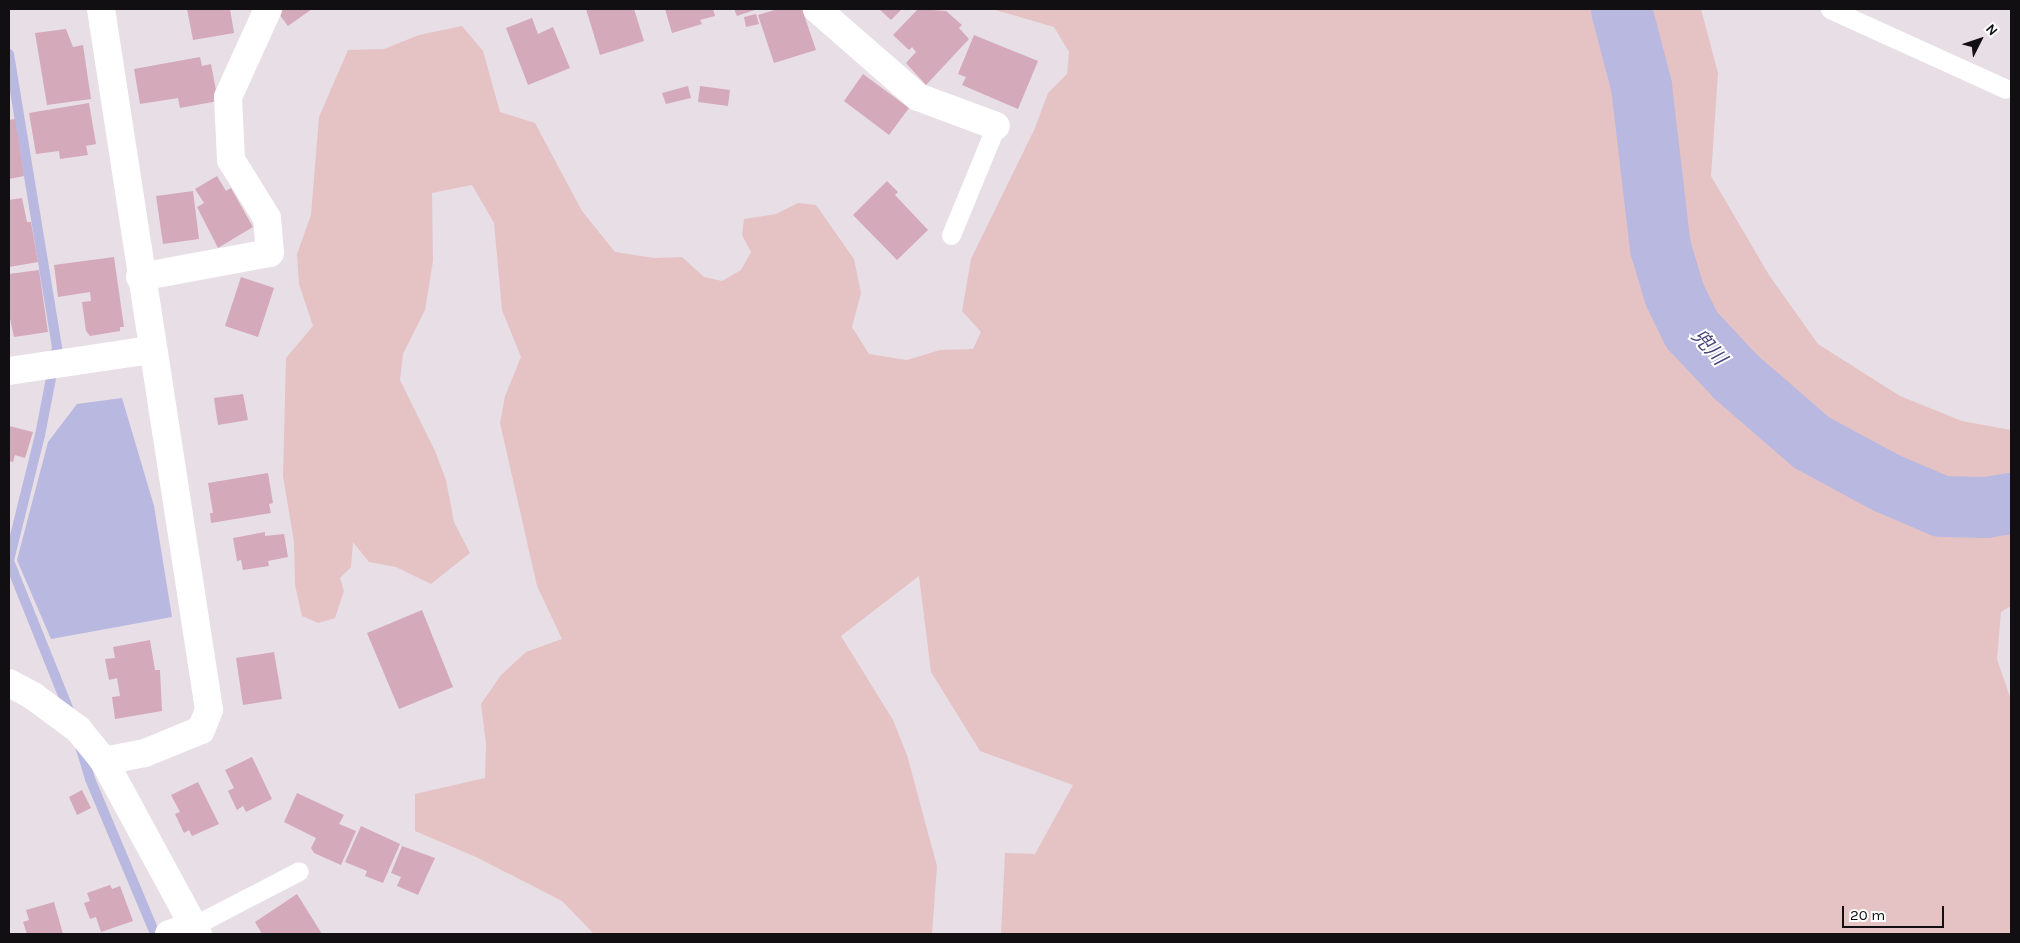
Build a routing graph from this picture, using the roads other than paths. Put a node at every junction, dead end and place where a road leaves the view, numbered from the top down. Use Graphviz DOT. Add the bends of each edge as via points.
graph roads {
  1 [pos="101,9"];
  2 [pos="268,9"];
  3 [pos="817,9"];
  4 [pos="1830,9"];
  5 [pos="2006,89"];
  6 [pos="996,126"];
  7 [pos="951,234"];
  8 [pos="140,277"];
  9 [pos="151,350"];
  10 [pos="9,371"];
  11 [pos="9,684"];
  12 [pos="104,761"];
  13 [pos="299,871"];
  14 [pos="187,932"];
  1 -- 8 [label="street"];
  2 -- 8 [label="street" via="228,97 231,160 268,218 270,253"];
  3 -- 6 [label="street" via="918,97"];
  4 -- 5 [label="lane"];
  6 -- 7 [label="lane"];
  8 -- 9 [label="street"];
  9 -- 10 [label="street"];
  9 -- 12 [label="street" via="209,710 201,730 145,753"];
  11 -- 12 [label="street" via="33,696 78,729"];
  12 -- 14 [label="street"];
  13 -- 14 [label="lane"];
}
